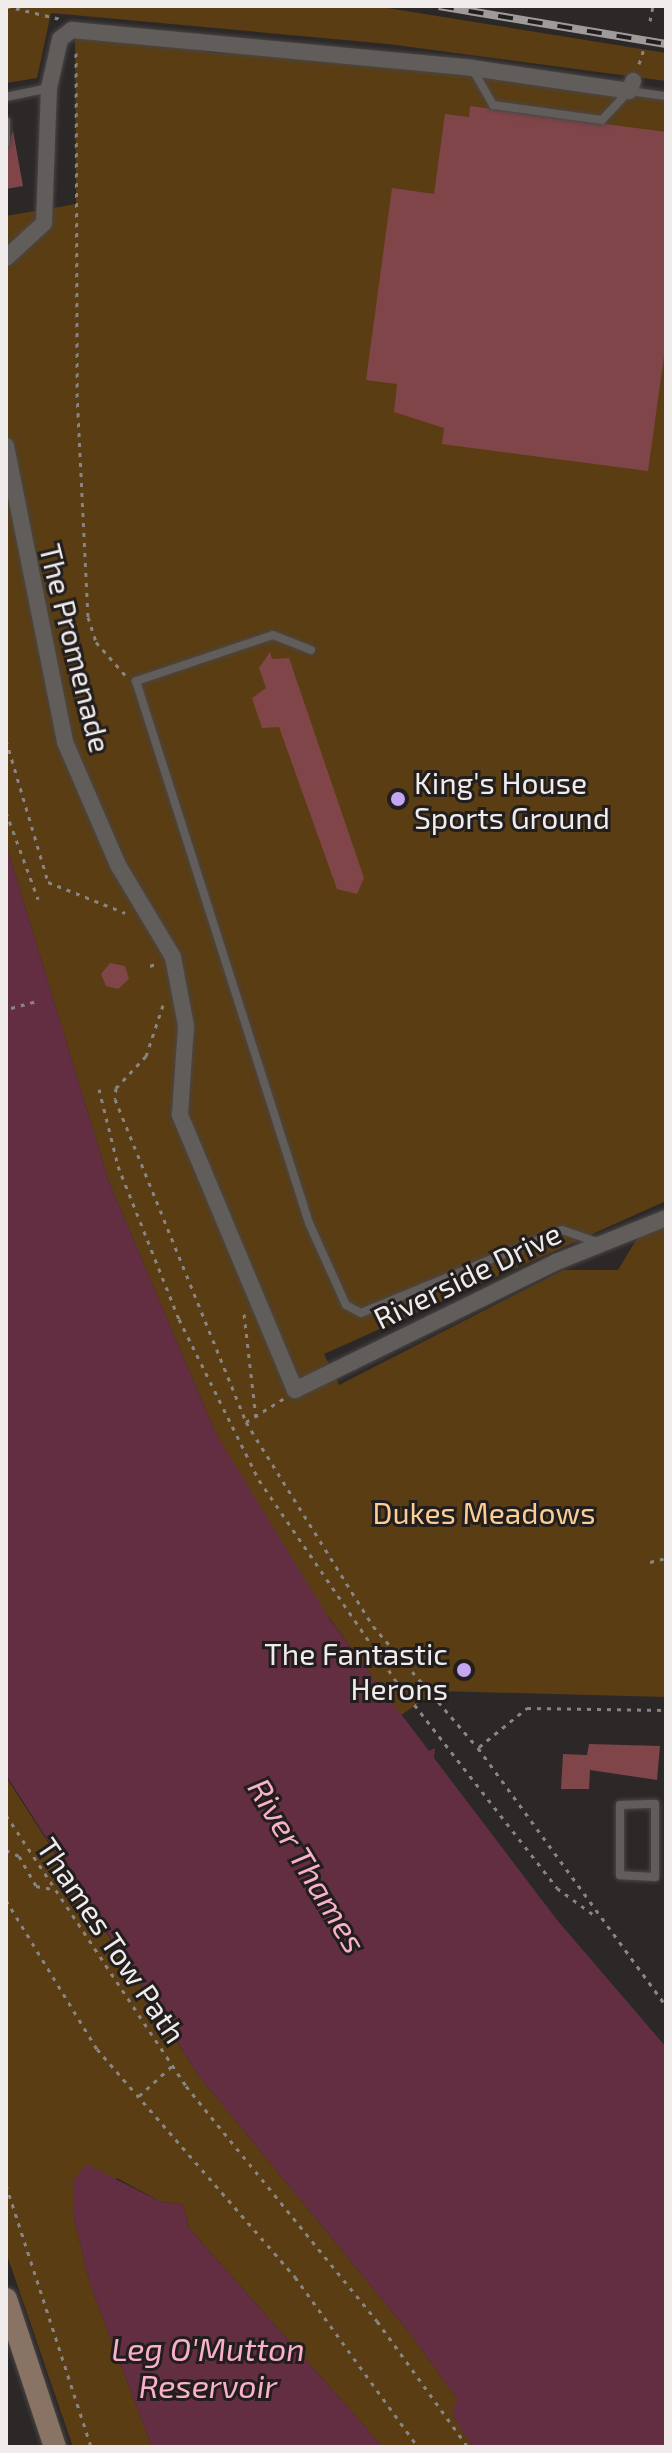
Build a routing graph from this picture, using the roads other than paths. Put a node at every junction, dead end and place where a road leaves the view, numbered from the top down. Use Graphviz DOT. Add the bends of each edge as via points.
graph roads {
  1 [pos="472,68"];
  2 [pos="631,86"];
  3 [pos="49,88"];
  4 [pos="666,96"];
  5 [pos="6,97"];
  6 [pos="6,121"];
  7 [pos="6,143"];
  8 [pos="6,258"];
  9 [pos="6,446"];
  10 [pos="311,650"];
  11 [pos="666,1218"];
  12 [pos="600,1243"];
  13 [pos="295,1390"];
  14 [pos="661,1842"];
  15 [pos="6,2299"];
  16 [pos="55,2447"];
  1 -- 2 [label="street"];
  1 -- 2 [label="lane" via="493,105 602,120"];
  1 -- 3 [label="street" via="85,27 60,39"];
  2 -- 4 [label="lane"];
  3 -- 5 [label="lane"];
  3 -- 8 [label="street" via="44,223"];
  6 -- 7 [label="lane"];
  9 -- 13 [label="street, The Promenade" via="65,742 118,865 173,957 186,1026 180,1115"];
  10 -- 12 [label="lane" via="273,635 136,681 304,1208 346,1305 361,1313 562,1230"];
  11 -- 12 [label="street, Riverside Drive"];
  12 -- 13 [label="street, Riverside Drive"];
  14 -- 14 [label="lane" via="655,1877 620,1875 620,1805 655,1804"];
  15 -- 16 [label="main road"];
}
